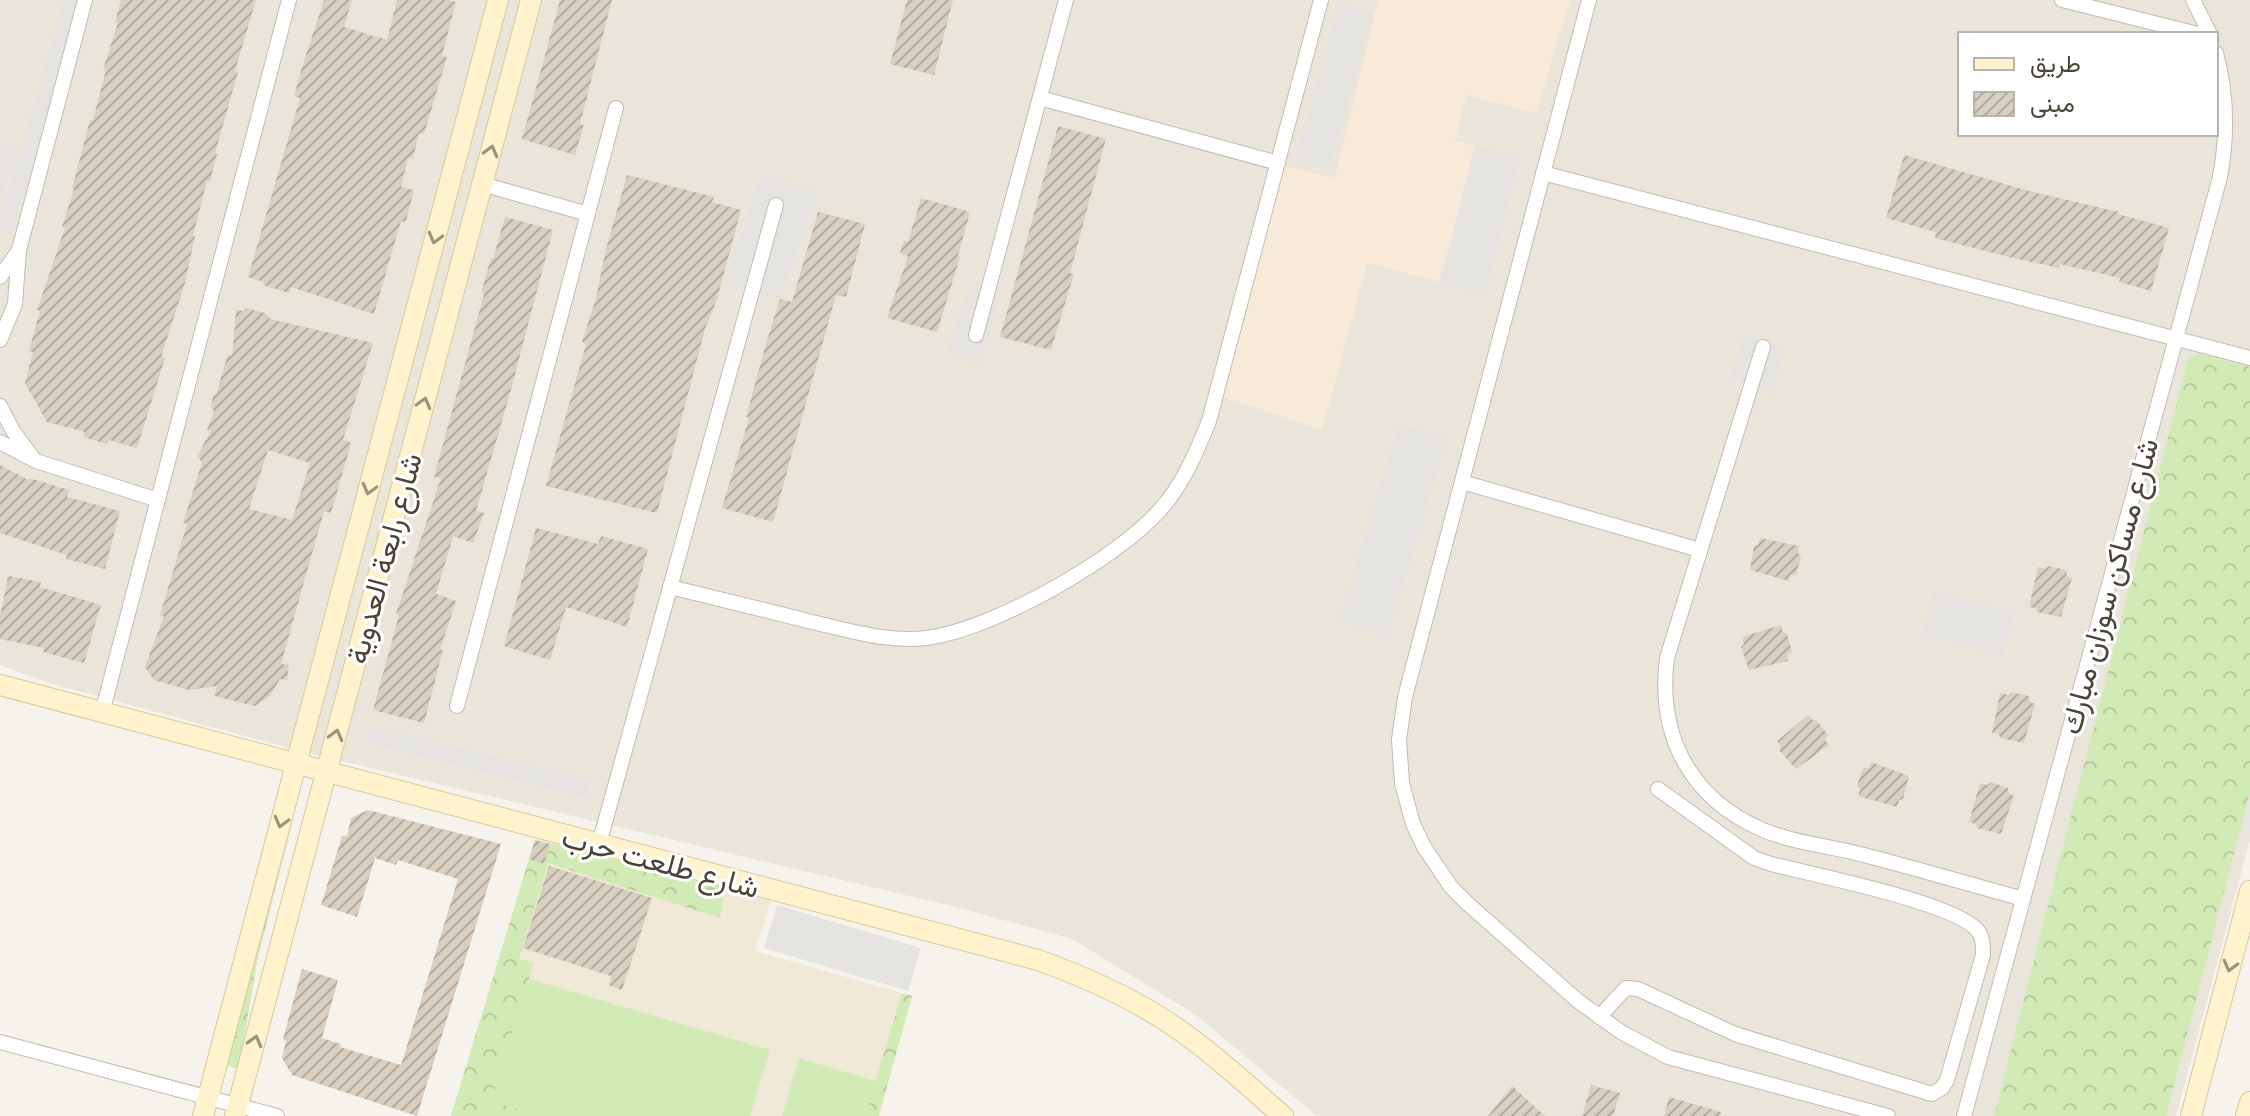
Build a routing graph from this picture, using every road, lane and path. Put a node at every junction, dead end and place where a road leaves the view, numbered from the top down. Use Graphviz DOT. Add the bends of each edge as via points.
graph roads {
  1 [pos="85,0"];
  2 [pos="289,0"];
  3 [pos="498,0"];
  4 [pos="531,0"];
  5 [pos="1066,0"];
  6 [pos="1321,0"];
  7 [pos="1589,0"];
  8 [pos="2062,0"];
  9 [pos="2193,0"];
  10 [pos="2190,32"];
  11 [pos="2209,32"];
  12 [pos="2218,61"];
  13 [pos="1040,98"];
  14 [pos="616,108"];
  15 [pos="1278,163"];
  16 [pos="1543,173"];
  17 [pos="482,184"];
  18 [pos="776,205"];
  19 [pos="588,214"];
  20 [pos="19,250"];
  21 [pos="0,277"];
  22 [pos="976,335"];
  23 [pos="2175,339"];
  24 [pos="0,340"];
  25 [pos="1763,347"];
  26 [pos="2250,358"];
  27 [pos="0,406"];
  28 [pos="0,442"];
  29 [pos="36,461"];
  30 [pos="1462,482"];
  31 [pos="158,500"];
  32 [pos="1700,550"];
  33 [pos="670,587"];
  34 [pos="0,685"];
  35 [pos="457,706"];
  36 [pos="102,713"];
  37 [pos="296,764"];
  38 [pos="326,772"];
  39 [pos="1658,789"];
  40 [pos="1765,831"];
  41 [pos="599,844"];
  42 [pos="1754,858"];
  43 [pos="2250,891"];
  44 [pos="2023,899"];
  45 [pos="2247,915"];
  46 [pos="1599,1017"];
  47 [pos="0,1042"];
  48 [pos="2250,1102"];
  49 [pos="206,1107"];
  50 [pos="237,1111"];
  51 [pos="277,1116"];
  52 [pos="1283,1116"];
  53 [pos="1888,1116"];
  54 [pos="1964,1116"];
  55 [pos="2191,1116"];
  56 [pos="2246,1116"];
  1 -- 20 [label="street"];
  2 -- 31 [label="street"];
  3 -- 37 [label="street, شارع رابعة العدوية, one-way"];
  17 -- 4 [label="street, شارع رابعة العدوية, one-way"];
  5 -- 13 [label="street"];
  6 -- 15 [label="street"];
  7 -- 16 [label="street"];
  8 -- 10 [label="street"];
  9 -- 11 [label="street"];
  12 -- 23 [label="street, شارع مساكن سوزان مبارك" via="2226,115 2223,157"];
  13 -- 15 [label="street"];
  13 -- 22 [label="street"];
  14 -- 19 [label="street"];
  15 -- 33 [label="street" via="1196,453 1161,510 1110,552 1014,608 926,639 870,636"];
  16 -- 23 [label="street"];
  16 -- 30 [label="street"];
  17 -- 19 [label="street"];
  38 -- 17 [label="street, شارع رابعة العدوية, one-way"];
  18 -- 33 [label="street"];
  19 -- 35 [label="street"];
  20 -- 21 [label="street"];
  20 -- 24 [label="street" via="15,304"];
  23 -- 26 [label="street"];
  23 -- 44 [label="street, شارع مساكن سوزان مبارك"];
  25 -- 32 [label="street"];
  27 -- 29 [label="street"];
  28 -- 29 [label="street"];
  29 -- 31 [label="street"];
  30 -- 32 [label="street"];
  30 -- 46 [label="street" via="1401,719 1399,761 1407,804 1424,847 1451,887"];
  31 -- 36 [label="street"];
  32 -- 40 [label="street" via="1667,658 1667,717 1680,755 1702,788 1722,807"];
  33 -- 41 [label="street"];
  34 -- 36 [label="street, شارع طلعت حرب"];
  36 -- 37 [label="street, شارع طلعت حرب"];
  37 -- 38 [label="street, شارع طلعت حرب"];
  37 -- 49 [label="street, شارع رابعة العدوية, one-way"];
  38 -- 41 [label="street, شارع طلعت حرب"];
  50 -- 38 [label="street, شارع رابعة العدوية, one-way"];
  39 -- 42 [label="street"];
  40 -- 42 [label="street"];
  40 -- 44 [label="street"];
  41 -- 52 [label="street, شارع طلعت حرب" via="1073,972 1173,1025"];
  42 -- 46 [label="street" via="1926,903 1979,932 1983,955 1942,1088 1932,1094 1735,1034 1638,989 1626,988"];
  43 -- 45 [label="street"];
  44 -- 54 [label="street, شارع مساكن سوزان مبارك"];
  45 -- 55 [label="street, one-way"];
  46 -- 53 [label="street" via="1668,1057"];
  47 -- 49 [label="street"];
  48 -- 56 [label="street"];
  49 -- 50 [label="street"];
  50 -- 51 [label="street"];
}
